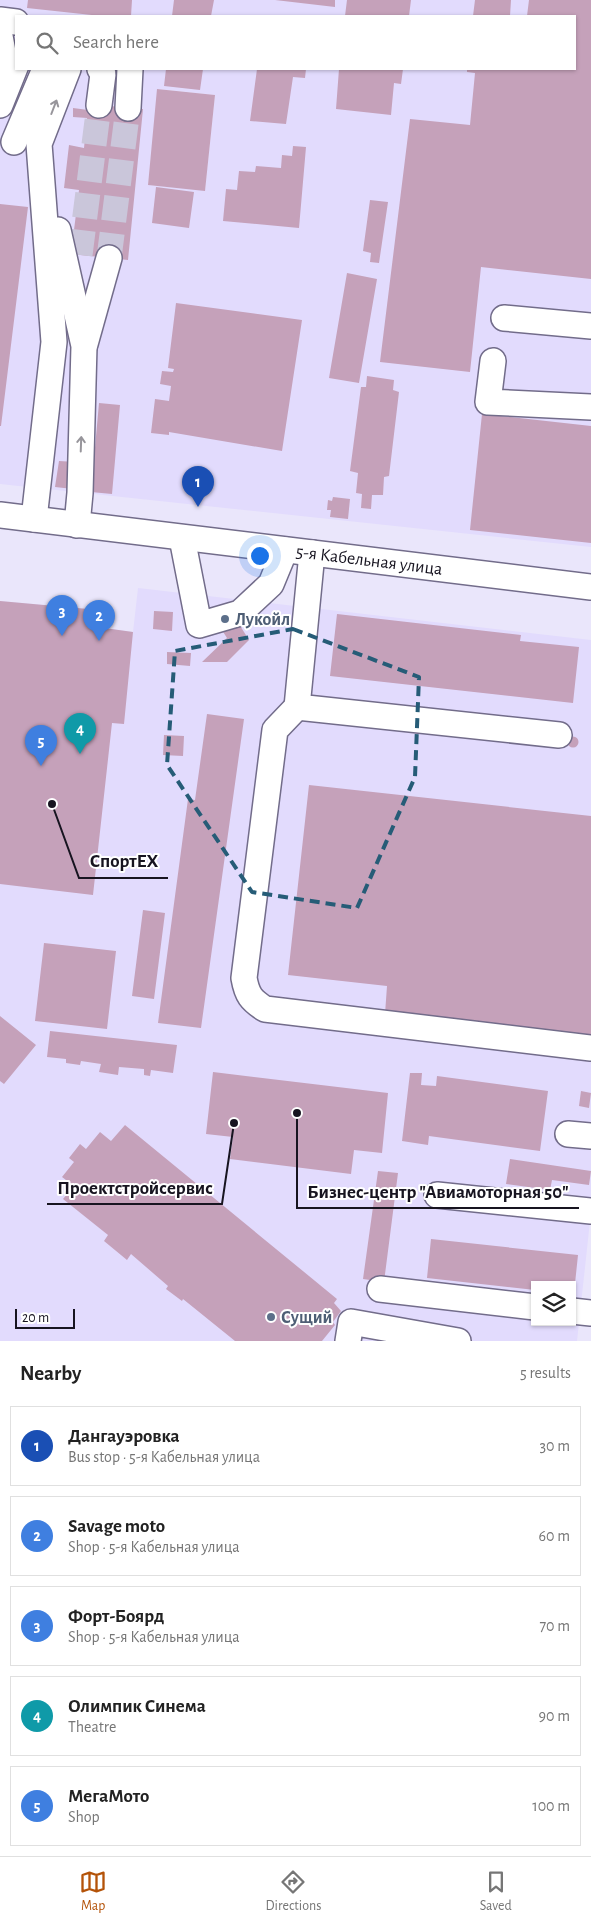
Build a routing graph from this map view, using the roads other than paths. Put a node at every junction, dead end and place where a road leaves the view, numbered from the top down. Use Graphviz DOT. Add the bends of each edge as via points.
graph roads {
  1 [pos="0,20"];
  2 [pos="15,22"];
  3 [pos="0,36"];
  4 [pos="15,36"];
  5 [pos="0,61"];
  6 [pos="15,68"];
  7 [pos="31,70"];
  8 [pos="45,70"];
  9 [pos="68,70"];
  10 [pos="101,70"];
  11 [pos="118,70"];
  12 [pos="130,70"];
  13 [pos="0,105"];
  14 [pos="114,106"];
  15 [pos="5,141"];
  16 [pos="39,144"];
  17 [pos="95,256"];
  18 [pos="504,318"];
  19 [pos="591,326"];
  20 [pos="84,346"];
  21 [pos="493,361"];
  22 [pos="591,407"];
  23 [pos="0,515"];
  24 [pos="34,519"];
  25 [pos="77,525"];
  26 [pos="182,538"];
  27 [pos="285,550"];
  28 [pos="312,553"];
  29 [pos="591,587"];
  30 [pos="297,707"];
  31 [pos="559,735"];
  32 [pos="591,1048"];
  33 [pos="437,1196"];
  34 [pos="591,1212"];
  35 [pos="380,1289"];
  36 [pos="531,1307"];
  37 [pos="576,1311"];
  38 [pos="591,1313"];
  39 [pos="348,1341"];
  40 [pos="458,1341"];
  1 -- 2 [label="street"];
  1 -- 4 [label="street"];
  3 -- 5 [label="street" via="4,52"];
  6 -- 13 [label="street"];
  7 -- 15 [label="street"];
  8 -- 15 [label="street"];
  16 -- 9 [label="street, one-way"];
  10 -- 14 [label="street"];
  11 -- 14 [label="street"];
  12 -- 14 [label="street"];
  15 -- 16 [label="street"];
  16 -- 20 [label="street"];
  16 -- 24 [label="street" via="54,342"];
  17 -- 20 [label="street"];
  18 -- 19 [label="street"];
  25 -- 20 [label="street, one-way"];
  21 -- 22 [label="street" via="488,402"];
  23 -- 24 [label="street, 5-я Кабельная улица"];
  24 -- 25 [label="street, 5-я Кабельная улица"];
  25 -- 26 [label="street, 5-я Кабельная улица"];
  26 -- 27 [label="street, 5-я Кабельная улица"];
  26 -- 27 [label="street" via="199,625 240,614 271,584"];
  27 -- 28 [label="street, 5-я Кабельная улица"];
  28 -- 29 [label="street, 5-я Кабельная улица"];
  28 -- 30 [label="street"];
  30 -- 31 [label="street"];
  30 -- 32 [label="street" via="275,730 244,978 246,991 255,1003 265,1009"];
  33 -- 34 [label="street"];
  35 -- 36 [label="street"];
  37 -- 38 [label="street"];
  39 -- 40 [label="street" via="351,1322"];
}
